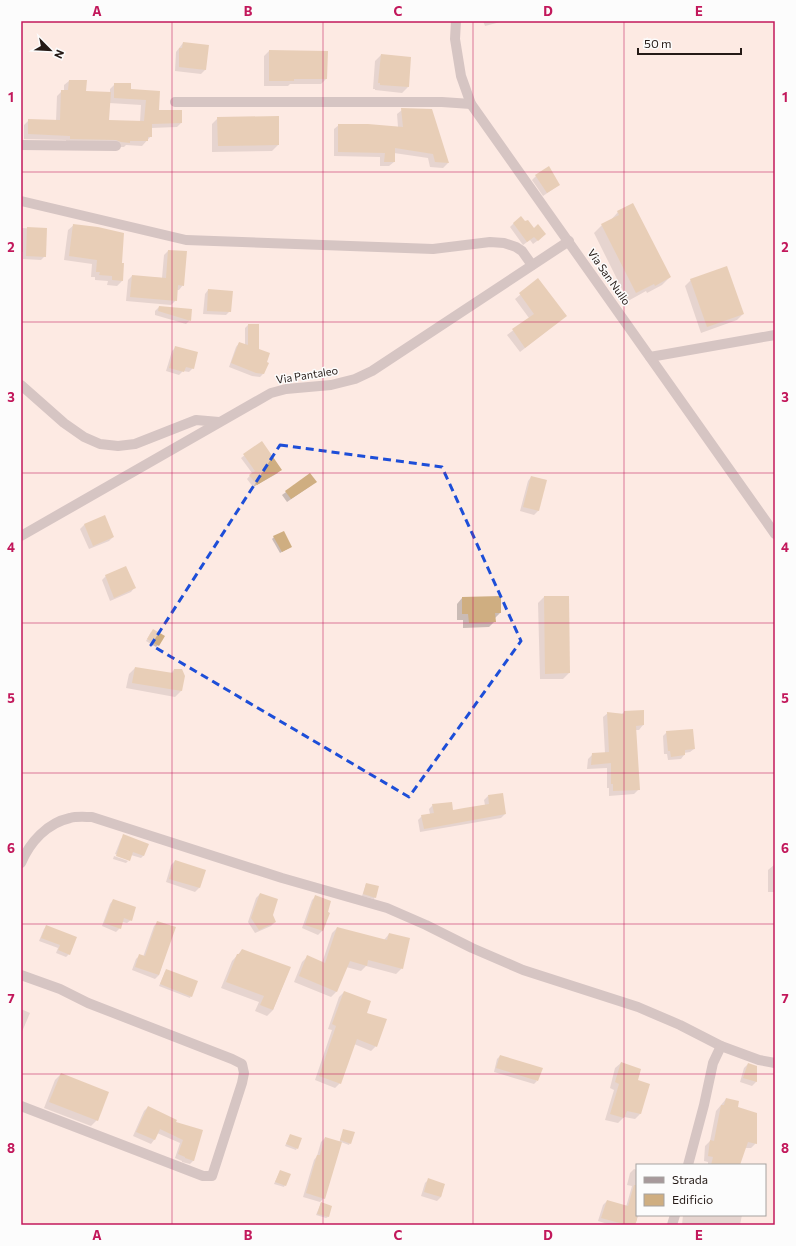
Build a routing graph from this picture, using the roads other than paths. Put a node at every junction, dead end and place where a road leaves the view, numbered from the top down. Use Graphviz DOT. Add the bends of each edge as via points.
graph roads {
  1 [pos="456,21"];
  2 [pos="175,102"];
  3 [pos="471,104"];
  4 [pos="21,145"];
  5 [pos="116,146"];
  6 [pos="21,201"];
  7 [pos="569,241"];
  8 [pos="532,265"];
  9 [pos="775,335"];
  10 [pos="650,357"];
  11 [pos="21,386"];
  12 [pos="219,422"];
  13 [pos="775,534"];
  14 [pos="21,536"];
  15 [pos="21,863"];
  16 [pos="21,975"];
  17 [pos="721,1046"];
  18 [pos="775,1063"];
  19 [pos="21,1106"];
  20 [pos="688,1164"];
  1 -- 3 [label="street, Via San Nullo" via="455,39 461,76"];
  2 -- 3 [label="street"];
  3 -- 7 [label="street, Via San Nullo"];
  4 -- 5 [label="street"];
  6 -- 8 [label="street" via="186,240 433,249 504,242 522,251"];
  7 -- 8 [label="street, Via Pantaleo"];
  7 -- 10 [label="street, Via San Nullo"];
  8 -- 12 [label="street, Via Pantaleo" via="372,371 355,379 331,385 271,393"];
  9 -- 10 [label="street"];
  10 -- 13 [label="street, Via San Nullo"];
  11 -- 12 [label="street" via="64,423 84,437 100,444 135,444 196,420"];
  12 -- 14 [label="street, Via Pantaleo"];
  15 -- 17 [label="street" via="29,846 51,826 69,818 92,817 282,878 387,908 523,970 638,1007"];
  16 -- 19 [label="street" via="60,989 88,1004 232,1059 242,1064 244,1072 212,1176 203,1176"];
  17 -- 18 [label="street"];
  17 -- 20 [label="street" via="713,1063"];
}
